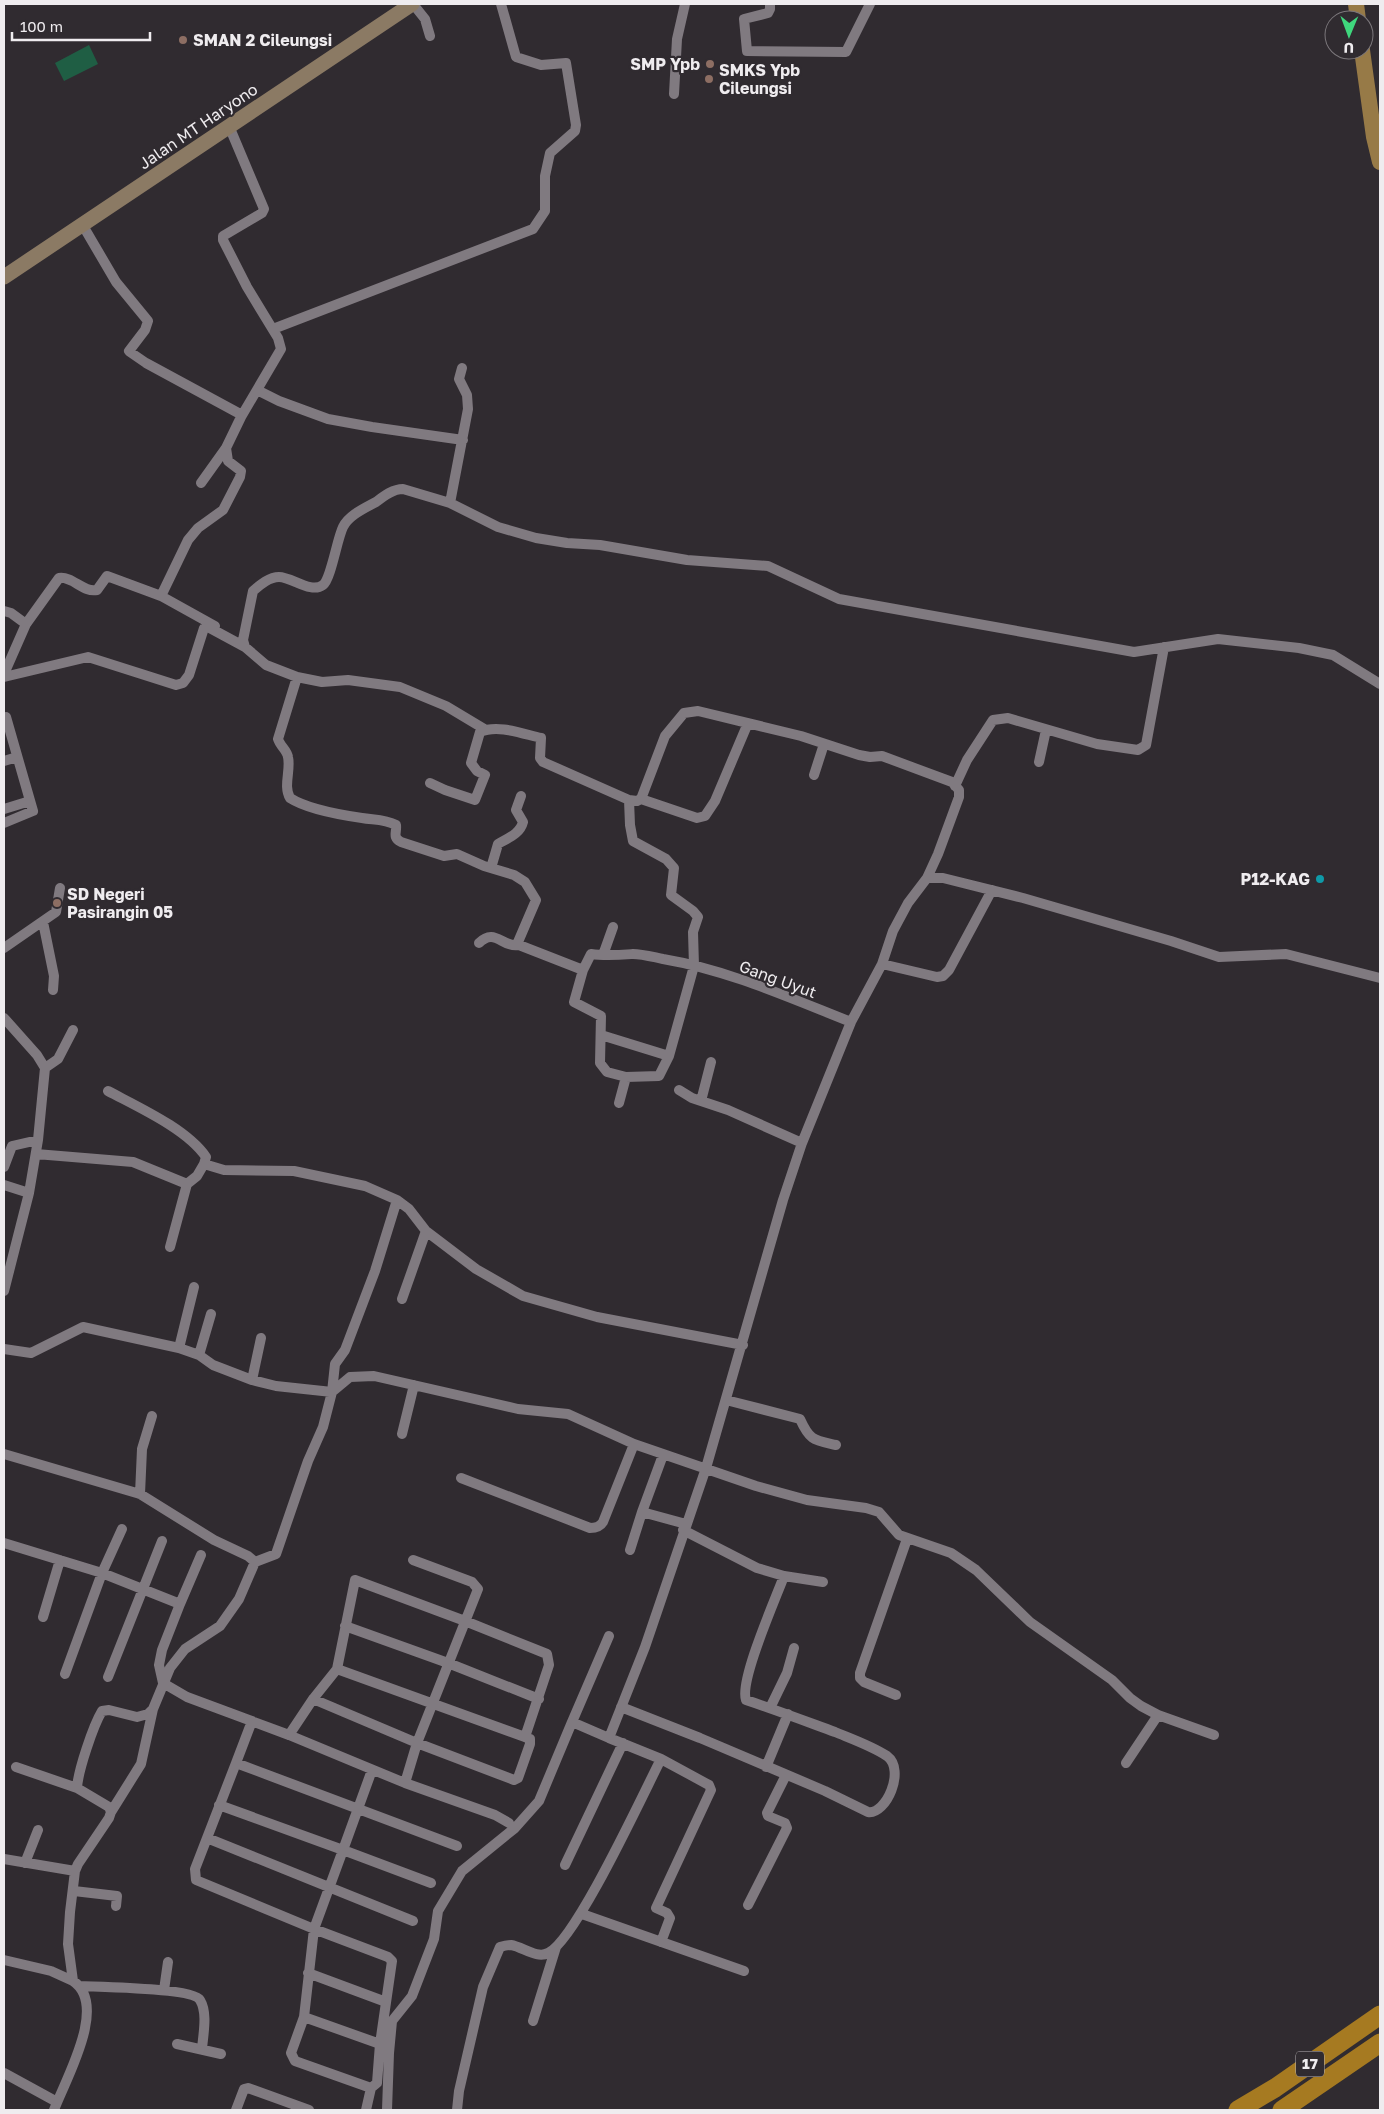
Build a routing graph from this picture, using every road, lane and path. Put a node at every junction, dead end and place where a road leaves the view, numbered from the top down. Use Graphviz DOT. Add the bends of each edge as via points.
graph roads {
  1 [pos="412,4"];
  2 [pos="501,4"];
  3 [pos="685,4"];
  4 [pos="770,4"];
  5 [pos="870,4"];
  6 [pos="430,36"];
  7 [pos="1363,60"];
  8 [pos="674,94"];
  9 [pos="229,126"];
  10 [pos="1380,162"];
  11 [pos="82,224"];
  12 [pos="4,277"];
  13 [pos="273,329"];
  14 [pos="462,368"];
  15 [pos="257,390"];
  16 [pos="242,415"];
  17 [pos="463,440"];
  18 [pos="226,448"];
  19 [pos="201,483"];
  20 [pos="450,503"];
  21 [pos="161,596"];
  22 [pos="4,611"];
  23 [pos="26,624"];
  24 [pos="244,644"];
  25 [pos="1164,647"];
  26 [pos="4,675"];
  27 [pos="297,676"];
  28 [pos="1380,684"];
  29 [pos="4,718"];
  30 [pos="748,723"];
  31 [pos="486,730"];
  32 [pos="1046,730"];
  33 [pos="824,744"];
  34 [pos="17,757"];
  35 [pos="4,761"];
  36 [pos="1039,762"];
  37 [pos="814,775"];
  38 [pos="430,783"];
  39 [pos="955,786"];
  40 [pos="521,796"];
  41 [pos="641,799"];
  42 [pos="629,800"];
  43 [pos="30,801"];
  44 [pos="4,809"];
  45 [pos="4,823"];
  46 [pos="491,868"];
  47 [pos="927,878"];
  48 [pos="60,888"];
  49 [pos="992,890"];
  50 [pos="43,922"];
  51 [pos="613,927"];
  52 [pos="479,943"];
  53 [pos="519,945"];
  54 [pos="4,948"];
  55 [pos="603,955"];
  56 [pos="882,964"];
  57 [pos="694,966"];
  58 [pos="583,970"];
  59 [pos="1380,978"];
  60 [pos="53,990"];
  61 [pos="4,1018"];
  62 [pos="851,1022"];
  63 [pos="73,1030"];
  64 [pos="601,1035"];
  65 [pos="669,1056"];
  66 [pos="711,1062"];
  67 [pos="45,1068"];
  68 [pos="626,1077"];
  69 [pos="679,1090"];
  70 [pos="108,1091"];
  71 [pos="701,1101"];
  72 [pos="619,1103"];
  73 [pos="38,1140"];
  74 [pos="802,1143"];
  75 [pos="36,1154"];
  76 [pos="204,1164"];
  77 [pos="4,1167"];
  78 [pos="187,1184"];
  79 [pos="4,1185"];
  80 [pos="29,1193"];
  81 [pos="397,1200"];
  82 [pos="426,1231"];
  83 [pos="170,1247"];
  84 [pos="194,1287"];
  85 [pos="4,1291"];
  86 [pos="402,1299"];
  87 [pos="211,1314"];
  88 [pos="261,1338"];
  89 [pos="743,1345"];
  90 [pos="178,1348"];
  91 [pos="4,1349"];
  92 [pos="199,1355"];
  93 [pos="252,1380"];
  94 [pos="414,1385"];
  95 [pos="332,1392"];
  96 [pos="726,1400"];
  97 [pos="152,1416"];
  98 [pos="402,1434"];
  99 [pos="634,1444"];
  100 [pos="836,1444"];
  101 [pos="4,1454"];
  102 [pos="663,1454"];
  103 [pos="706,1468"];
  104 [pos="461,1478"];
  105 [pos="140,1494"];
  106 [pos="642,1512"];
  107 [pos="685,1527"];
  108 [pos="122,1529"];
  109 [pos="907,1538"];
  110 [pos="162,1541"];
  111 [pos="4,1543"];
  112 [pos="630,1550"];
  113 [pos="201,1555"];
  114 [pos="60,1560"];
  115 [pos="413,1560"];
  116 [pos="255,1562"];
  117 [pos="102,1573"];
  118 [pos="784,1576"];
  119 [pos="823,1582"];
  120 [pos="143,1588"];
  121 [pos="180,1604"];
  122 [pos="43,1617"];
  123 [pos="465,1621"];
  124 [pos="345,1626"];
  125 [pos="609,1636"];
  126 [pos="794,1648"];
  127 [pos="448,1663"];
  128 [pos="337,1669"];
  129 [pos="65,1674"];
  130 [pos="108,1678"];
  131 [pos="163,1683"];
  132 [pos="896,1695"];
  133 [pos="313,1699"];
  134 [pos="539,1699"];
  135 [pos="433,1704"];
  136 [pos="621,1707"];
  137 [pos="770,1708"];
  138 [pos="153,1709"];
  139 [pos="788,1714"];
  140 [pos="1158,1715"];
  141 [pos="252,1721"];
  142 [pos="572,1722"];
  143 [pos="289,1735"];
  144 [pos="1214,1735"];
  145 [pos="525,1737"];
  146 [pos="609,1738"];
  147 [pos="417,1743"];
  148 [pos="623,1743"];
  149 [pos="661,1759"];
  150 [pos="236,1763"];
  151 [pos="1126,1763"];
  152 [pos="16,1767"];
  153 [pos="766,1767"];
  154 [pos="372,1770"];
  155 [pos="786,1775"];
  156 [pos="405,1782"];
  157 [pos="77,1788"];
  158 [pos="220,1805"];
  159 [pos="358,1810"];
  160 [pos="111,1812"];
  161 [pos="509,1823"];
  162 [pos="38,1830"];
  163 [pos="207,1838"];
  164 [pos="457,1846"];
  165 [pos="343,1850"];
  166 [pos="4,1859"];
  167 [pos="25,1863"];
  168 [pos="565,1865"];
  169 [pos="75,1871"];
  170 [pos="431,1883"];
  171 [pos="328,1888"];
  172 [pos="74,1891"];
  173 [pos="116,1906"];
  174 [pos="748,1906"];
  175 [pos="582,1914"];
  176 [pos="413,1921"];
  177 [pos="314,1929"];
  178 [pos="661,1942"];
  179 [pos="556,1946"];
  180 [pos="4,1960"];
  181 [pos="168,1962"];
  182 [pos="744,1971"];
  183 [pos="308,1973"];
  184 [pos="76,1984"];
  185 [pos="164,1990"];
  186 [pos="386,2002"];
  187 [pos="1380,2014"];
  188 [pos="304,2017"];
  189 [pos="533,2021"];
  190 [pos="1380,2043"];
  191 [pos="177,2044"];
  192 [pos="380,2044"];
  193 [pos="202,2049"];
  194 [pos="221,2054"];
  195 [pos="4,2073"];
  196 [pos="371,2088"];
  197 [pos="55,2106"];
  198 [pos="236,2110"];
  199 [pos="309,2110"];
  200 [pos="366,2110"];
  201 [pos="387,2110"];
  202 [pos="457,2110"];
  203 [pos="1238,2110"];
  204 [pos="1282,2110"];
  1 -- 6 [label="street" via="425,19"];
  1 -- 9 [label="main road, Jalan MT Haryono"];
  2 -- 13 [label="street" via="516,57 541,65 566,63 576,125 575,131 550,153 545,176 545,211 533,229"];
  3 -- 8 [label="street" via="678,39"];
  4 -- 5 [label="street" via="768,13 744,18 747,51 846,52"];
  7 -- 10 [label="main road"];
  9 -- 11 [label="main road, Jalan MT Haryono"];
  9 -- 13 [label="street" via="264,209 223,236 223,240"];
  11 -- 12 [label="main road, Jalan MT Haryono"];
  11 -- 16 [label="street" via="116,282 148,321 129,351"];
  13 -- 15 [label="street" via="281,349"];
  14 -- 17 [label="street" via="459,379 468,402"];
  15 -- 16 [label="street"];
  15 -- 17 [label="street" via="334,420"];
  16 -- 18 [label="street"];
  17 -- 20 [label="street"];
  18 -- 19 [label="street"];
  18 -- 21 [label="street" via="228,461 241,471 240,477 223,510 198,528 188,540"];
  20 -- 24 [label="street" via="397,489 354,516 344,526 323,585 314,587 279,577 265,581 252,591"];
  20 -- 25 [label="street" via="498,527 536,538 688,560 768,566 839,599 1134,652"];
  21 -- 23 [label="street" via="107,576 97,590 92,591 65,577 59,578"];
  21 -- 24 [label="street"];
  22 -- 23 [label="street"];
  23 -- 26 [label="street"];
  24 -- 26 [label="street" via="206,627 189,675 183,683 176,685 88,657"];
  24 -- 27 [label="street" via="266,665"];
  25 -- 28 [label="street" via="1218,639 1299,648 1333,655"];
  25 -- 32 [label="street" via="1146,745 1138,750 1097,744"];
  27 -- 31 [label="street" via="322,682 348,680 400,687 446,706"];
  27 -- 46 [label="street" via="278,739 288,756 290,798 332,812 387,821 396,825 396,839 401,842 444,856 457,854"];
  29 -- 34 [label="street"];
  30 -- 33 [label="street"];
  30 -- 41 [label="street" via="698,711 684,713 665,736"];
  30 -- 41 [label="street" via="706,816 697,818"];
  31 -- 38 [label="street" via="480,732 471,763 477,771 485,774 475,800"];
  31 -- 42 [label="street" via="541,738 540,758 543,762"];
  32 -- 36 [label="street"];
  32 -- 39 [label="street" via="1008,718 993,720 967,760"];
  33 -- 37 [label="street"];
  33 -- 39 [label="street" via="859,755 882,756 952,782"];
  34 -- 35 [label="street"];
  34 -- 43 [label="street"];
  39 -- 47 [label="street" via="960,797"];
  40 -- 46 [label="street" via="516,810 523,822 522,827 498,844"];
  41 -- 42 [label="street"];
  42 -- 57 [label="street" via="633,841 666,859 674,868 671,894 698,917 694,932"];
  43 -- 44 [label="street"];
  43 -- 45 [label="street" via="33,812"];
  46 -- 53 [label="street" via="522,879 534,894 536,900"];
  47 -- 49 [label="street" via="943,878"];
  47 -- 56 [label="street" via="893,931"];
  48 -- 50 [label="street" via="56,912"];
  49 -- 56 [label="street" via="950,970 943,976"];
  49 -- 59 [label="street" via="1219,957 1286,954"];
  50 -- 54 [label="street"];
  50 -- 60 [label="street" via="54,976"];
  51 -- 55 [label="street"];
  52 -- 53 [label="street" via="490,936"];
  53 -- 58 [label="street"];
  55 -- 57 [label="street, Gang Uyut" via="634,954"];
  55 -- 58 [label="street" via="591,954"];
  56 -- 62 [label="street"];
  57 -- 62 [label="street, Gang Uyut" via="747,981"];
  57 -- 65 [label="street"];
  58 -- 64 [label="street" via="574,1002 601,1016"];
  61 -- 67 [label="street"];
  62 -- 74 [label="street"];
  63 -- 67 [label="street" via="58,1059"];
  64 -- 65 [label="street"];
  64 -- 68 [label="street" via="600,1063 608,1072"];
  65 -- 68 [label="street" via="660,1076"];
  66 -- 71 [label="street"];
  67 -- 73 [label="street"];
  68 -- 72 [label="street"];
  69 -- 71 [label="street"];
  70 -- 76 [label="street" via="160,1119 200,1148 206,1157"];
  71 -- 74 [label="street"];
  73 -- 75 [label="street"];
  73 -- 77 [label="street" via="12,1146"];
  74 -- 89 [label="street"];
  75 -- 78 [label="street" via="133,1162"];
  75 -- 80 [label="street"];
  76 -- 78 [label="street"];
  76 -- 81 [label="street" via="224,1170 294,1171 364,1186"];
  78 -- 83 [label="street"];
  79 -- 80 [label="street"];
  80 -- 85 [label="street"];
  81 -- 82 [label="street" via="409,1209"];
  81 -- 95 [label="street" via="375,1271 345,1350 335,1364"];
  82 -- 86 [label="street"];
  82 -- 89 [label="street" via="476,1269 523,1296 597,1317"];
  84 -- 90 [label="street"];
  87 -- 92 [label="street"];
  88 -- 93 [label="street"];
  89 -- 96 [label="street"];
  90 -- 91 [label="street" via="83,1328 31,1353"];
  90 -- 92 [label="street"];
  92 -- 93 [label="street" via="214,1365"];
  93 -- 95 [label="street"];
  94 -- 95 [label="street" via="374,1376 350,1377"];
  94 -- 98 [label="street"];
  94 -- 99 [label="street" via="518,1410 568,1414"];
  95 -- 116 [label="street" via="323,1427 276,1554"];
  96 -- 100 [label="street" via="800,1419 813,1440"];
  96 -- 103 [label="street"];
  97 -- 105 [label="street" via="142,1449"];
  99 -- 102 [label="street"];
  99 -- 104 [label="street" via="603,1522 594,1528"];
  101 -- 105 [label="street"];
  102 -- 103 [label="street"];
  102 -- 106 [label="street"];
  103 -- 107 [label="street"];
  103 -- 109 [label="street" via="807,1500 866,1508 884,1516 890,1527"];
  105 -- 116 [label="street"];
  106 -- 107 [label="street"];
  106 -- 112 [label="street"];
  107 -- 118 [label="street" via="757,1568"];
  107 -- 136 [label="street"];
  108 -- 117 [label="street"];
  109 -- 132 [label="street" via="860,1673 864,1682"];
  109 -- 140 [label="street" via="952,1553 976,1570 1030,1622 1112,1680 1130,1698"];
  110 -- 120 [label="street"];
  111 -- 114 [label="street"];
  113 -- 121 [label="street"];
  114 -- 117 [label="street"];
  114 -- 122 [label="street"];
  115 -- 123 [label="street" via="472,1582 478,1589"];
  116 -- 131 [label="street" via="239,1599 220,1626 184,1649"];
  117 -- 120 [label="street"];
  117 -- 129 [label="street"];
  118 -- 119 [label="street"];
  118 -- 137 [label="street" via="748,1672 744,1695 746,1700"];
  120 -- 121 [label="street"];
  120 -- 130 [label="street"];
  121 -- 131 [label="street" via="162,1650 159,1665"];
  123 -- 124 [label="street" via="355,1580"];
  123 -- 127 [label="street"];
  123 -- 134 [label="street" via="547,1654 549,1665"];
  124 -- 127 [label="street"];
  124 -- 128 [label="street"];
  125 -- 142 [label="street"];
  126 -- 137 [label="street"];
  127 -- 134 [label="street"];
  127 -- 135 [label="street"];
  128 -- 133 [label="street"];
  128 -- 135 [label="street"];
  131 -- 138 [label="street"];
  131 -- 141 [label="street" via="187,1697"];
  133 -- 143 [label="street"];
  133 -- 147 [label="street"];
  134 -- 145 [label="street"];
  135 -- 145 [label="street"];
  135 -- 147 [label="street"];
  136 -- 146 [label="street"];
  136 -- 153 [label="street"];
  137 -- 139 [label="street"];
  138 -- 157 [label="street" via="137,1718 102,1711 80,1770"];
  138 -- 160 [label="street" via="141,1764"];
  139 -- 153 [label="street"];
  139 -- 155 [label="street" via="888,1756 896,1776 878,1810 873,1813"];
  140 -- 144 [label="street"];
  140 -- 151 [label="street"];
  141 -- 143 [label="street"];
  141 -- 150 [label="street"];
  142 -- 146 [label="street"];
  142 -- 201 [label="street" via="539,1801 515,1828 462,1871 438,1911 434,1940 412,1996 392,2022"];
  143 -- 154 [label="street"];
  145 -- 147 [label="street" via="530,1739 530,1744 518,1778 514,1780"];
  146 -- 148 [label="street"];
  147 -- 156 [label="street"];
  148 -- 149 [label="street"];
  148 -- 168 [label="street"];
  149 -- 175 [label="street"];
  149 -- 178 [label="street" via="709,1785 711,1790 656,1908 670,1918"];
  150 -- 158 [label="street"];
  150 -- 159 [label="street"];
  152 -- 157 [label="street"];
  153 -- 155 [label="street"];
  154 -- 156 [label="street"];
  154 -- 159 [label="street"];
  155 -- 174 [label="street" via="767,1813 787,1828"];
  156 -- 161 [label="street"];
  157 -- 160 [label="street" via="109,1807"];
  158 -- 163 [label="street"];
  158 -- 165 [label="street"];
  159 -- 164 [label="street"];
  159 -- 165 [label="street"];
  160 -- 169 [label="street"];
  162 -- 167 [label="street"];
  163 -- 171 [label="street"];
  163 -- 177 [label="street" via="195,1869 196,1880"];
  165 -- 170 [label="street"];
  165 -- 171 [label="street"];
  166 -- 167 [label="street"];
  167 -- 169 [label="street"];
  169 -- 172 [label="street"];
  171 -- 176 [label="street"];
  171 -- 177 [label="street"];
  172 -- 173 [label="street" via="117,1896"];
  172 -- 184 [label="street" via="68,1944"];
  175 -- 178 [label="street"];
  175 -- 179 [label="street"];
  177 -- 183 [label="street"];
  177 -- 186 [label="street" via="392,1961"];
  178 -- 182 [label="street"];
  179 -- 189 [label="street"];
  179 -- 202 [label="street" via="542,1955 511,1945 500,1947 483,1987"];
  180 -- 184 [label="street" via="50,1971"];
  181 -- 185 [label="street"];
  183 -- 186 [label="street"];
  183 -- 188 [label="street"];
  184 -- 185 [label="street"];
  184 -- 197 [label="street" via="87,2001 88,2015 78,2051"];
  185 -- 193 [label="street" via="194,1994 200,1999 204,2010"];
  186 -- 192 [label="street"];
  187 -- 203 [label="highway, 17"];
  188 -- 192 [label="street"];
  188 -- 196 [label="street" via="291,2052 295,2061"];
  190 -- 204 [label="highway, 17"];
  191 -- 193 [label="street"];
  192 -- 196 [label="street" via="376,2082"];
  193 -- 194 [label="street"];
  195 -- 197 [label="street"];
  196 -- 200 [label="street"];
  198 -- 199 [label="street" via="244,2090 248,2088"];
}
